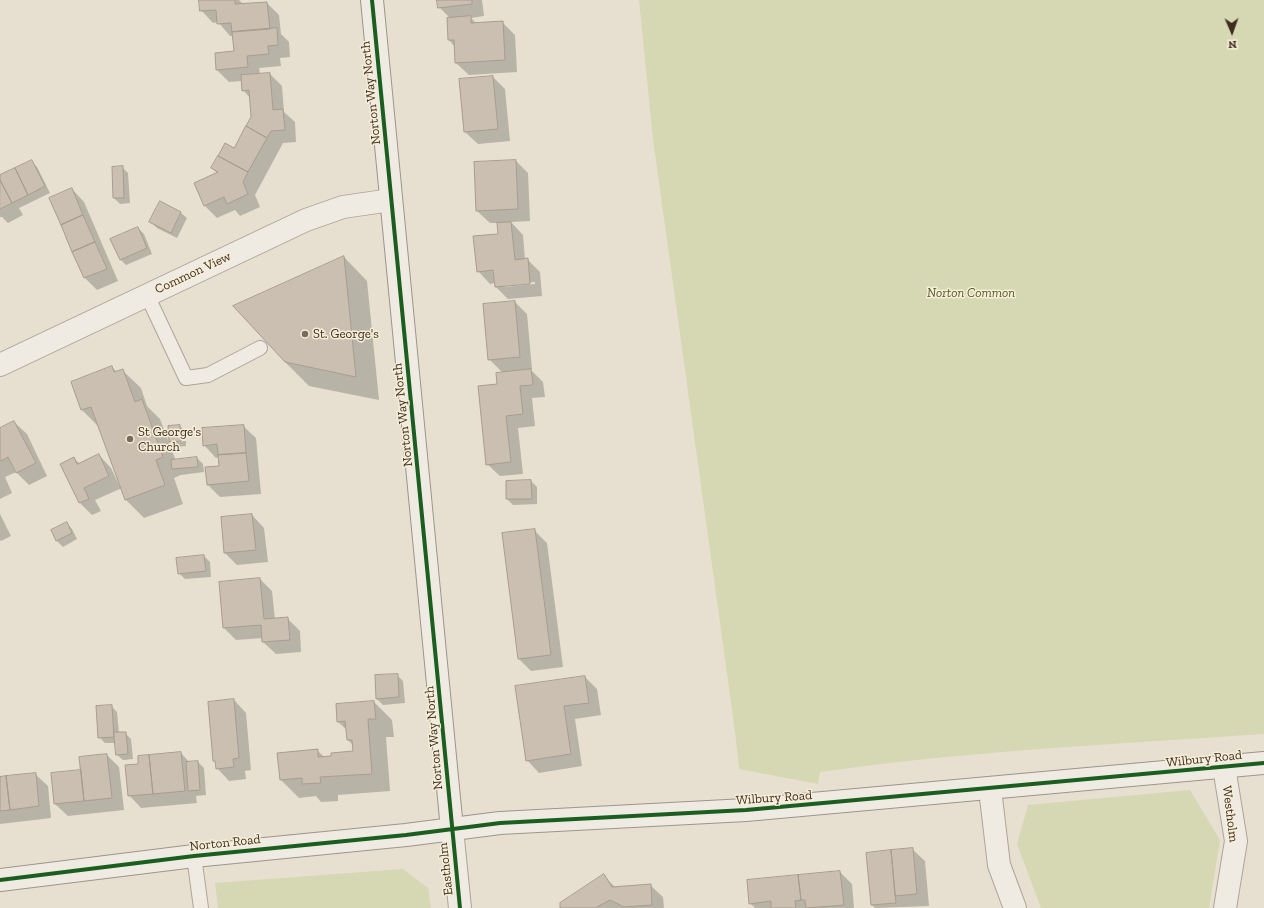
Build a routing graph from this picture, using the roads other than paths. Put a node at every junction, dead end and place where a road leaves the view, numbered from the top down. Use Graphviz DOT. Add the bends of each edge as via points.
graph roads {
  1 [pos="372,0"];
  2 [pos="391,200"];
  3 [pos="147,295"];
  4 [pos="260,348"];
  5 [pos="0,365"];
  6 [pos="1264,763"];
  7 [pos="1224,767"];
  8 [pos="990,789"];
  9 [pos="452,829"];
  10 [pos="194,856"];
  11 [pos="0,880"];
  12 [pos="201,908"];
  13 [pos="460,908"];
  14 [pos="1015,908"];
  15 [pos="1225,908"];
  1 -- 2 [label="street, Norton Way North"];
  2 -- 3 [label="street, Common View" via="326,212"];
  2 -- 9 [label="street, Norton Way North"];
  3 -- 4 [label="lane" via="186,378 208,375"];
  3 -- 5 [label="street, Common View"];
  6 -- 7 [label="street, Wilbury Road"];
  7 -- 8 [label="street, Wilbury Road"];
  7 -- 15 [label="street, Westholm" via="1236,841"];
  8 -- 9 [label="street, Wilbury Road" via="746,810 523,822"];
  8 -- 14 [label="street" via="1000,865"];
  9 -- 10 [label="street, Norton Road"];
  9 -- 13 [label="street, Eastholm"];
  10 -- 11 [label="street, Norton Road"];
  10 -- 12 [label="lane"];
}
